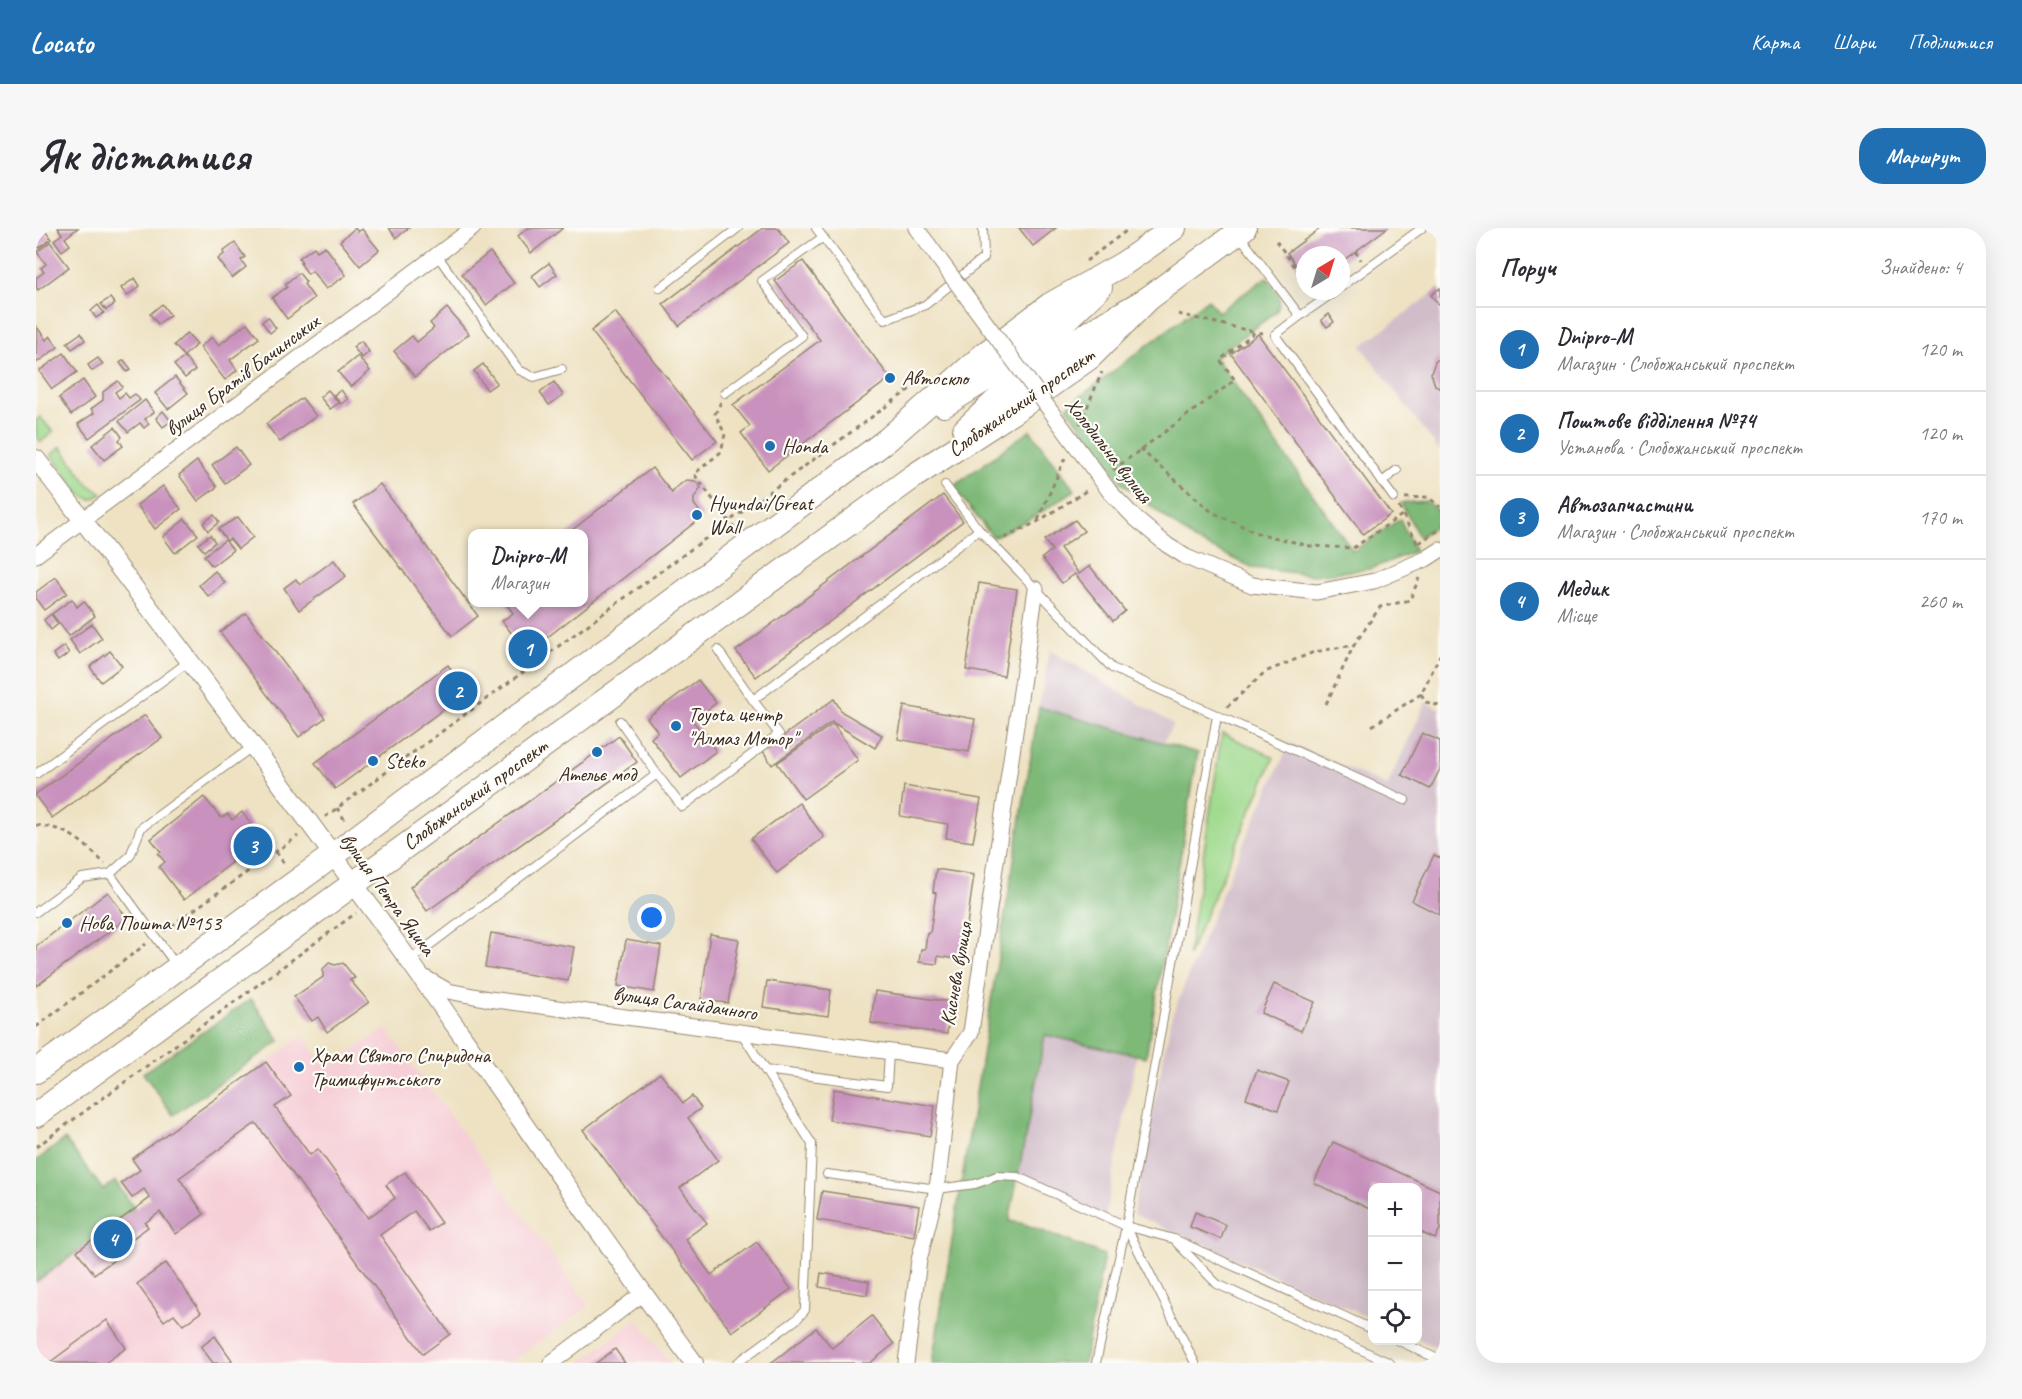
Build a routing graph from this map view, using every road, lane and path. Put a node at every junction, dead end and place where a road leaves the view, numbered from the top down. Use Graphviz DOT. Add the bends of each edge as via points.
graph roads {
  1 [pos="473,228"];
  2 [pos="738,228"];
  3 [pos="816,228"];
  4 [pos="916,228"];
  5 [pos="983,228"];
  6 [pos="1130,228"];
  7 [pos="1174,228"];
  8 [pos="1422,228"];
  9 [pos="1240,230"];
  10 [pos="823,237"];
  11 [pos="1276,241"];
  12 [pos="437,255"];
  13 [pos="1082,263"];
  14 [pos="1296,268"];
  15 [pos="1350,280"];
  16 [pos="660,288"];
  17 [pos="1323,300"];
  18 [pos="1178,314"];
  19 [pos="1300,316"];
  20 [pos="1255,332"];
  21 [pos="1275,334"];
  22 [pos="562,369"];
  23 [pos="930,375"];
  24 [pos="725,393"];
  25 [pos="1140,449"];
  26 [pos="36,459"];
  27 [pos="1397,470"];
  28 [pos="1108,474"];
  29 [pos="1382,482"];
  30 [pos="945,485"];
  31 [pos="1093,486"];
  32 [pos="1394,498"];
  33 [pos="1440,507"];
  34 [pos="1402,515"];
  35 [pos="83,520"];
  36 [pos="729,521"];
  37 [pos="1440,529"];
  38 [pos="979,530"];
  39 [pos="992,544"];
  40 [pos="1418,544"];
  41 [pos="1440,550"];
  42 [pos="36,555"];
  43 [pos="1426,560"];
  44 [pos="1036,589"];
  45 [pos="1354,645"];
  46 [pos="718,650"];
  47 [pos="1440,655"];
  48 [pos="189,661"];
  49 [pos="1421,694"];
  50 [pos="753,700"];
  51 [pos="1326,704"];
  52 [pos="1440,706"];
  53 [pos="1217,716"];
  54 [pos="620,722"];
  55 [pos="1372,726"];
  56 [pos="252,747"];
  57 [pos="36,774"];
  58 [pos="657,774"];
  59 [pos="1405,800"];
  60 [pos="36,825"];
  61 [pos="311,827"];
  62 [pos="332,856"];
  63 [pos="111,873"];
  64 [pos="352,883"];
  65 [pos="368,905"];
  66 [pos="36,912"];
  67 [pos="156,937"];
  68 [pos="413,967"];
  69 [pos="178,968"];
  70 [pos="36,1026"];
  71 [pos="741,1032"];
  72 [pos="889,1053"];
  73 [pos="952,1060"];
  74 [pos="765,1070"];
  75 [pos="36,1071"];
  76 [pos="36,1115"];
  77 [pos="36,1147"];
  78 [pos="827,1174"];
  79 [pos="937,1189"];
  80 [pos="1126,1226"];
  81 [pos="1174,1239"];
  82 [pos="642,1294"];
  83 [pos="1368,1327"];
  84 [pos="1406,1345"];
  85 [pos="1440,1360"];
  86 [pos="551,1363"];
  87 [pos="694,1363"];
  88 [pos="737,1363"];
  89 [pos="906,1363"];
  90 [pos="1096,1363"];
  91 [pos="1195,1363"];
  92 [pos="1390,1363"];
  1 -- 12 [label="street, вулиця Братів Бачинських"];
  2 -- 16 [label="lane"];
  3 -- 10 [label="lane"];
  4 -- 43 [label="street, Холодильна вулиця, bridge" via="1110,492 1167,545 1252,585 1317,592 1374,581"];
  5 -- 10 [label="lane" via="984,258 925,305 885,320"];
  6 -- 13 [label="path"];
  7 -- 62 [label="main road, Слобожанський проспект" via="1124,264 1064,322 997,372 887,440"];
  8 -- 15 [label="lane"];
  9 -- 19 [label="lane"];
  9 -- 64 [label="main road, Слобожанський проспект" via="1149,298 1077,340 1010,388 914,476"];
  10 -- 24 [label="lane" via="762,281 802,336"];
  11 -- 14 [label="path"];
  12 -- 22 [label="lane" via="519,370 534,377"];
  12 -- 35 [label="street, вулиця Братів Бачинських"];
  17 -- 19 [label="lane"];
  18 -- 20 [label="path"];
  19 -- 21 [label="lane"];
  20 -- 21 [label="path"];
  20 -- 25 [label="path" via="1220,360 1235,380"];
  21 -- 29 [label="lane"];
  23 -- 36 [label="path"];
  24 -- 36 [label="path" via="715,414 725,434 721,452 694,474"];
  25 -- 28 [label="path"];
  25 -- 34 [label="path" via="1212,512 1257,533 1310,546 1353,548"];
  26 -- 35 [label="street, вулиця Петра Яцика"];
  27 -- 29 [label="lane"];
  29 -- 32 [label="lane"];
  30 -- 38 [label="lane"];
  31 -- 39 [label="path" via="1037,522"];
  32 -- 33 [label="path" via="1428,496"];
  32 -- 34 [label="path"];
  34 -- 40 [label="path"];
  35 -- 42 [label="street, вулиця Братів Бачинських"];
  35 -- 48 [label="street, вулиця Петра Яцика"];
  36 -- 61 [label="path"];
  37 -- 40 [label="path"];
  38 -- 39 [label="lane"];
  38 -- 50 [label="lane"];
  39 -- 44 [label="lane"];
  40 -- 43 [label="path"];
  41 -- 43 [label="street, Холодильна вулиця"];
  43 -- 45 [label="path" via="1410,600 1380,607"];
  44 -- 53 [label="lane" via="1112,668"];
  44 -- 73 [label="street, Киснева вулиця" via="971,1032"];
  45 -- 51 [label="path"];
  45 -- 53 [label="path" via="1314,652 1265,672"];
  46 -- 50 [label="lane"];
  47 -- 49 [label="path"];
  48 -- 56 [label="street, вулиця Петра Яцика"];
  48 -- 57 [label="lane"];
  49 -- 52 [label="path" via="1426,702"];
  49 -- 55 [label="path"];
  50 -- 58 [label="lane" via="779,734 682,807"];
  53 -- 59 [label="lane"];
  53 -- 80 [label="lane"];
  54 -- 58 [label="lane"];
  56 -- 61 [label="street, вулиця Петра Яцика"];
  56 -- 63 [label="lane" via="141,828 130,856"];
  58 -- 68 [label="lane"];
  60 -- 63 [label="path" via="73,834"];
  61 -- 62 [label="street, вулиця Петра Яцика"];
  61 -- 67 [label="path"];
  62 -- 64 [label="street, вулиця Петра Яцика"];
  62 -- 69 [label="main road, Слобожанський проспект"];
  63 -- 66 [label="lane" via="82,878"];
  63 -- 67 [label="lane"];
  64 -- 65 [label="street, вулиця Петра Яцика"];
  64 -- 76 [label="main road, Слобожанський проспект"];
  65 -- 68 [label="street, вулиця Петра Яцика"];
  65 -- 77 [label="path"];
  67 -- 69 [label="lane"];
  67 -- 70 [label="path"];
  68 -- 71 [label="street, вулиця Сагайдачного" via="448,991"];
  68 -- 82 [label="street, вулиця Петра Яцика"];
  69 -- 75 [label="main road, Слобожанський проспект"];
  71 -- 72 [label="street, вулиця Сагайдачного"];
  71 -- 74 [label="lane"];
  72 -- 73 [label="street, вулиця Сагайдачного"];
  72 -- 74 [label="lane" via="887,1086"];
  73 -- 79 [label="street, Киснева вулиця"];
  74 -- 88 [label="lane" via="812,1144 805,1310"];
  78 -- 79 [label="lane"];
  79 -- 80 [label="lane" via="975,1184 997,1176 1018,1177"];
  79 -- 89 [label="street, Киснева вулиця" via="919,1260"];
  80 -- 81 [label="lane"];
  80 -- 90 [label="lane"];
  80 -- 91 [label="lane"];
  81 -- 83 [label="lane"];
  81 -- 92 [label="lane" via="1217,1284"];
  82 -- 86 [label="street"];
  82 -- 87 [label="street, вулиця Петра Яцика"];
  84 -- 85 [label="lane"];
}
